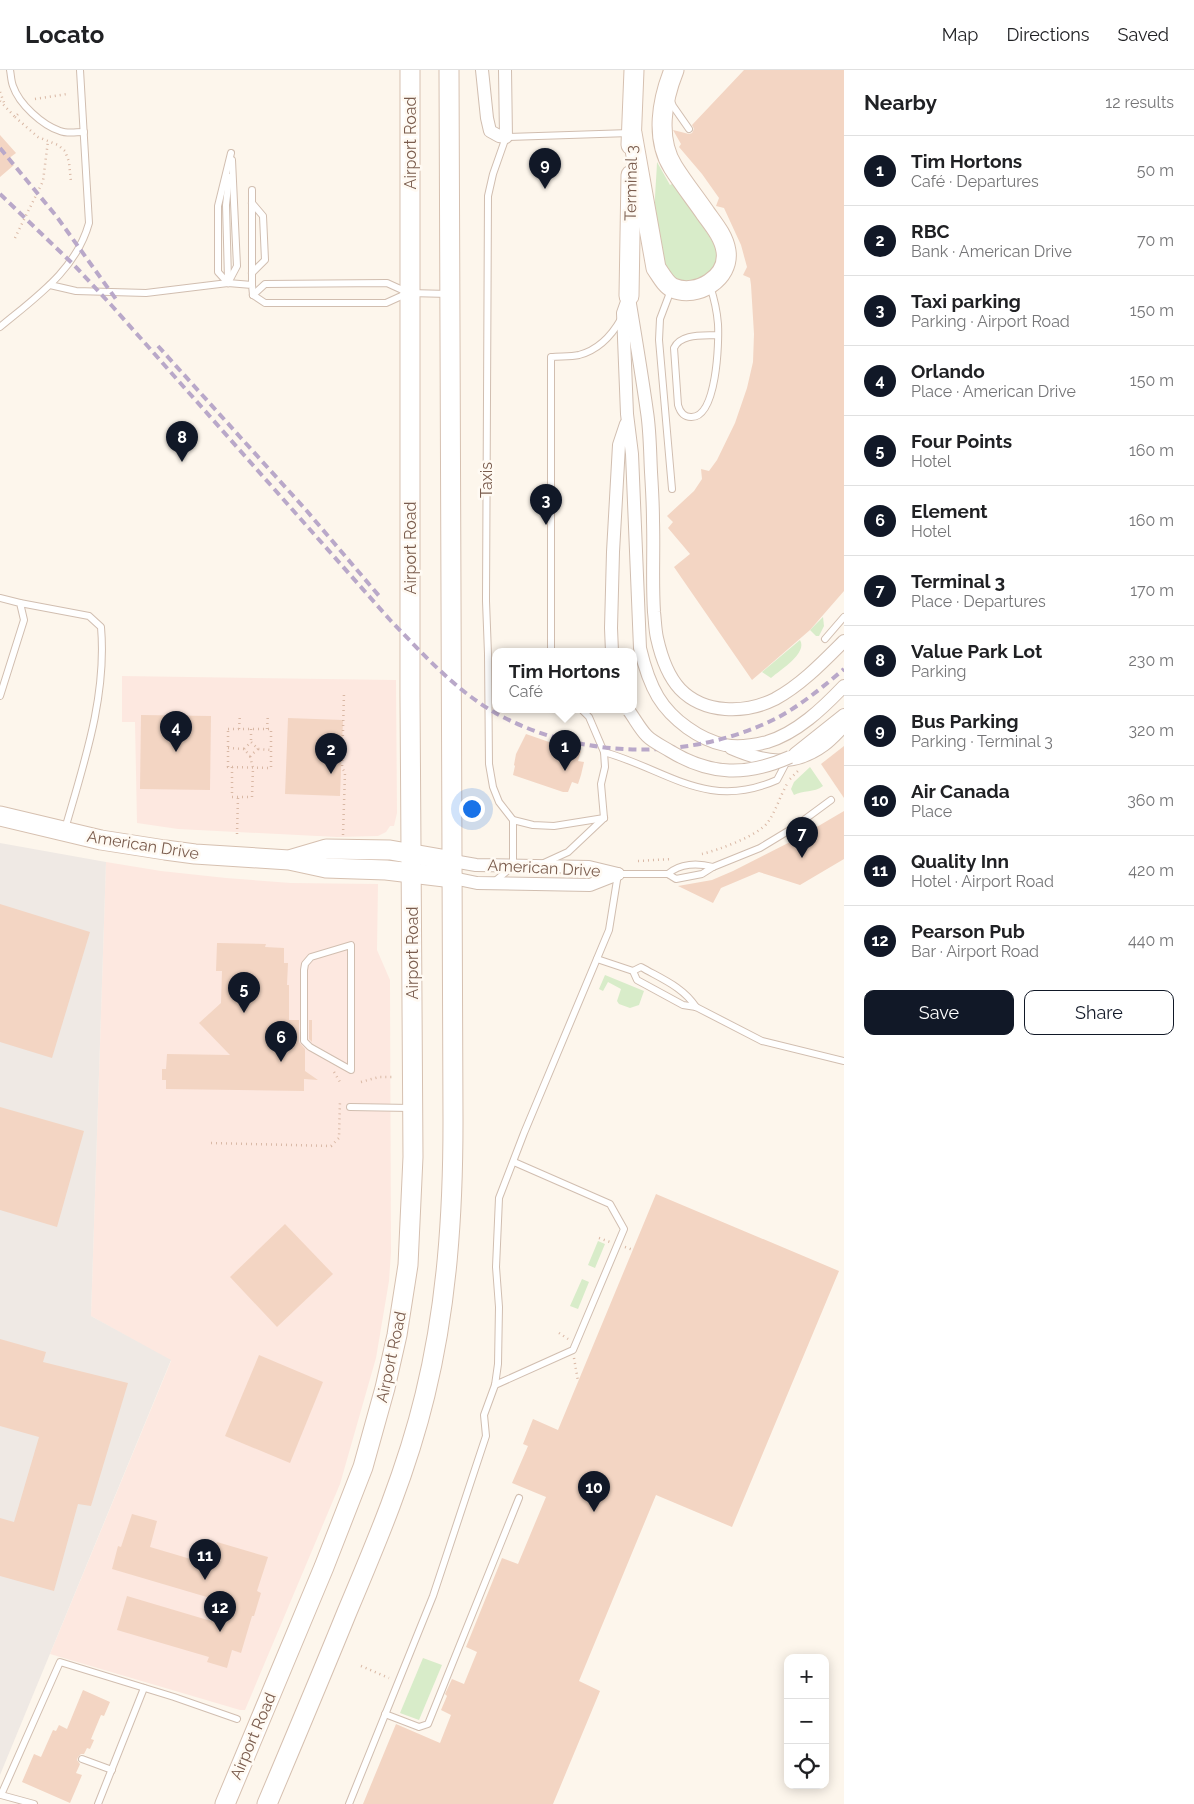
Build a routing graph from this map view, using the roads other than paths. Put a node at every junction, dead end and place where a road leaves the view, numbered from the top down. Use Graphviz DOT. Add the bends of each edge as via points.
graph roads {
  1 [pos="10,70"];
  2 [pos="80,70"];
  3 [pos="410,70"];
  4 [pos="450,70"];
  5 [pos="482,70"];
  6 [pos="505,70"];
  7 [pos="634,70"];
  8 [pos="674,70"];
  9 [pos="667,92"];
  10 [pos="689,129"];
  11 [pos="84,132"];
  12 [pos="632,133"];
  13 [pos="506,136"];
  14 [pos="252,190"];
  15 [pos="252,203"];
  16 [pos="252,273"];
  17 [pos="228,284"];
  18 [pos="710,284"];
  19 [pos="50,285"];
  20 [pos="252,286"];
  21 [pos="672,288"];
  22 [pos="410,292"];
  23 [pos="450,294"];
  24 [pos="253,295"];
  25 [pos="626,305"];
  26 [pos="0,327"];
  27 [pos="718,336"];
  28 [pos="627,422"];
  29 [pos="672,489"];
  30 [pos="0,598"];
  31 [pos="20,603"];
  32 [pos="844,617"];
  33 [pos="825,639"];
  34 [pos="844,641"];
  35 [pos="551,648"];
  36 [pos="612,648"];
  37 [pos="844,686"];
  38 [pos="0,696"];
  39 [pos="585,713"];
  40 [pos="631,713"];
  41 [pos="844,715"];
  42 [pos="844,726"];
  43 [pos="726,746"];
  44 [pos="604,752"];
  45 [pos="788,760"];
  46 [pos="831,800"];
  47 [pos="0,816"];
  48 [pos="604,818"];
  49 [pos="513,820"];
  50 [pos="64,832"];
  51 [pos="411,854"];
  52 [pos="289,860"];
  53 [pos="513,866"];
  54 [pos="535,866"];
  55 [pos="713,867"];
  56 [pos="453,869"];
  57 [pos="412,873"];
  58 [pos="618,874"];
  59 [pos="668,874"];
  60 [pos="493,883"];
  61 [pos="597,959"];
  62 [pos="633,971"];
  63 [pos="696,1007"];
  64 [pos="844,1060"];
  65 [pos="351,1070"];
  66 [pos="350,1107"];
  67 [pos="413,1108"];
  68 [pos="514,1162"];
  69 [pos="495,1385"];
  70 [pos="519,1498"];
  71 [pos="144,1688"];
  72 [pos="385,1714"];
  73 [pos="237,1719"];
  74 [pos="82,1759"];
  75 [pos="112,1770"];
  76 [pos="34,1804"];
  77 [pos="98,1804"];
  78 [pos="225,1804"];
  79 [pos="267,1804"];
  80 [pos="349,1804"];
  1 -- 11 [label="lane" via="18,96 37,117 61,131"];
  2 -- 11 [label="lane"];
  3 -- 22 [label="main road, Airport Road"];
  4 -- 23 [label="main road"];
  5 -- 13 [label="street" via="490,131"];
  6 -- 13 [label="street"];
  7 -- 12 [label="main road, Terminal 3"];
  8 -- 9 [label="main road"];
  9 -- 10 [label="lane"];
  9 -- 18 [label="main road" via="662,127 667,153 672,166 717,229 726,251 722,271"];
  11 -- 19 [label="lane" via="89,223 73,258"];
  12 -- 13 [label="lane"];
  12 -- 21 [label="main road" via="656,268"];
  12 -- 25 [label="main road, Terminal 3"];
  13 -- 49 [label="lane, Taxis" via="488,196 486,601 489,764 499,802"];
  14 -- 15 [label="lane"];
  15 -- 16 [label="lane"];
  15 -- 16 [label="lane" via="263,216 265,260"];
  16 -- 20 [label="lane"];
  17 -- 17 [label="lane" via="226,205 231,153 218,206 218,272"];
  17 -- 19 [label="lane" via="146,293 76,291"];
  17 -- 20 [label="lane"];
  18 -- 21 [label="main road" via="693,290"];
  18 -- 27 [label="lane"];
  19 -- 26 [label="lane"];
  20 -- 24 [label="lane"];
  21 -- 29 [label="lane" via="660,319 659,340"];
  22 -- 23 [label="lane"];
  22 -- 24 [label="lane" via="386,303 265,302"];
  22 -- 24 [label="lane" via="387,283 265,284"];
  22 -- 51 [label="main road, Airport Road"];
  23 -- 56 [label="main road"];
  25 -- 28 [label="street"];
  25 -- 34 [label="street" via="647,414 656,636 671,677 679,688 699,702 712,708 733,710 774,699 818,667"];
  25 -- 35 [label="lane" via="614,331 592,350 578,355 550,357"];
  27 -- 27 [label="lane" via="685,338 674,348 678,405 686,416 700,415 706,407 716,369"];
  28 -- 36 [label="street" via="619,445 612,552"];
  28 -- 43 [label="street" via="632,454 640,648 645,671 672,715 690,729"];
  30 -- 31 [label="lane"];
  31 -- 38 [label="lane" via="24,620"];
  31 -- 50 [label="lane" via="89,616 101,627 100,695"];
  32 -- 33 [label="lane"];
  37 -- 43 [label="street" via="809,718 785,734 754,745"];
  39 -- 44 [label="lane"];
  40 -- 41 [label="street, bridge" via="647,736 662,746 683,759 721,771 762,768 790,757"];
  42 -- 45 [label="street" via="824,745 803,757"];
  43 -- 45 [label="street" via="753,758"];
  44 -- 45 [label="lane" via="688,786 721,792 744,791 776,780"];
  44 -- 48 [label="lane" via="601,784"];
  46 -- 55 [label="lane" via="760,848"];
  47 -- 50 [label="main road, American Drive"];
  48 -- 49 [label="lane" via="554,826"];
  48 -- 54 [label="lane" via="568,852"];
  49 -- 53 [label="lane"];
  50 -- 52 [label="main road, American Drive" via="172,851"];
  51 -- 52 [label="main road, American Drive" via="390,850 326,849"];
  51 -- 56 [label="main road, American Drive"];
  51 -- 57 [label="main road, Airport Road"];
  52 -- 57 [label="main road, American Drive" via="326,868"];
  53 -- 54 [label="street, American Drive"];
  53 -- 56 [label="street, American Drive" via="476,865"];
  53 -- 60 [label="lane"];
  54 -- 58 [label="street, American Drive" via="589,868"];
  55 -- 59 [label="lane" via="699,863 675,868"];
  55 -- 59 [label="lane" via="702,874 676,879"];
  56 -- 57 [label="main road, American Drive"];
  56 -- 60 [label="street, American Drive" via="477,882"];
  56 -- 79 [label="main road" via="452,1199 445,1284 432,1361 411,1447 396,1492"];
  57 -- 67 [label="main road, Airport Road"];
  58 -- 59 [label="lane"];
  58 -- 60 [label="street, American Drive" via="590,885"];
  58 -- 61 [label="lane" via="609,930"];
  61 -- 62 [label="lane"];
  61 -- 68 [label="lane"];
  62 -- 63 [label="lane" via="637,980 683,1005"];
  62 -- 63 [label="lane" via="641,967 688,995"];
  63 -- 64 [label="lane" via="762,1041"];
  65 -- 65 [label="lane" via="304,1041 304,970 311,957 352,945"];
  66 -- 67 [label="lane"];
  67 -- 78 [label="main road, Airport Road" via="408,1265 397,1335 375,1425 351,1500"];
  68 -- 69 [label="lane" via="499,1198 496,1267 498,1364"];
  68 -- 69 [label="lane" via="610,1204 624,1229 573,1350"];
  69 -- 72 [label="lane" via="484,1415 486,1436 433,1596"];
  70 -- 72 [label="lane" via="428,1724 419,1727"];
  71 -- 73 [label="lane"];
  71 -- 75 [label="lane"];
  71 -- 76 [label="lane" via="60,1662 1,1795"];
  72 -- 80 [label="lane"];
  74 -- 75 [label="lane"];
  75 -- 77 [label="lane"];
}
